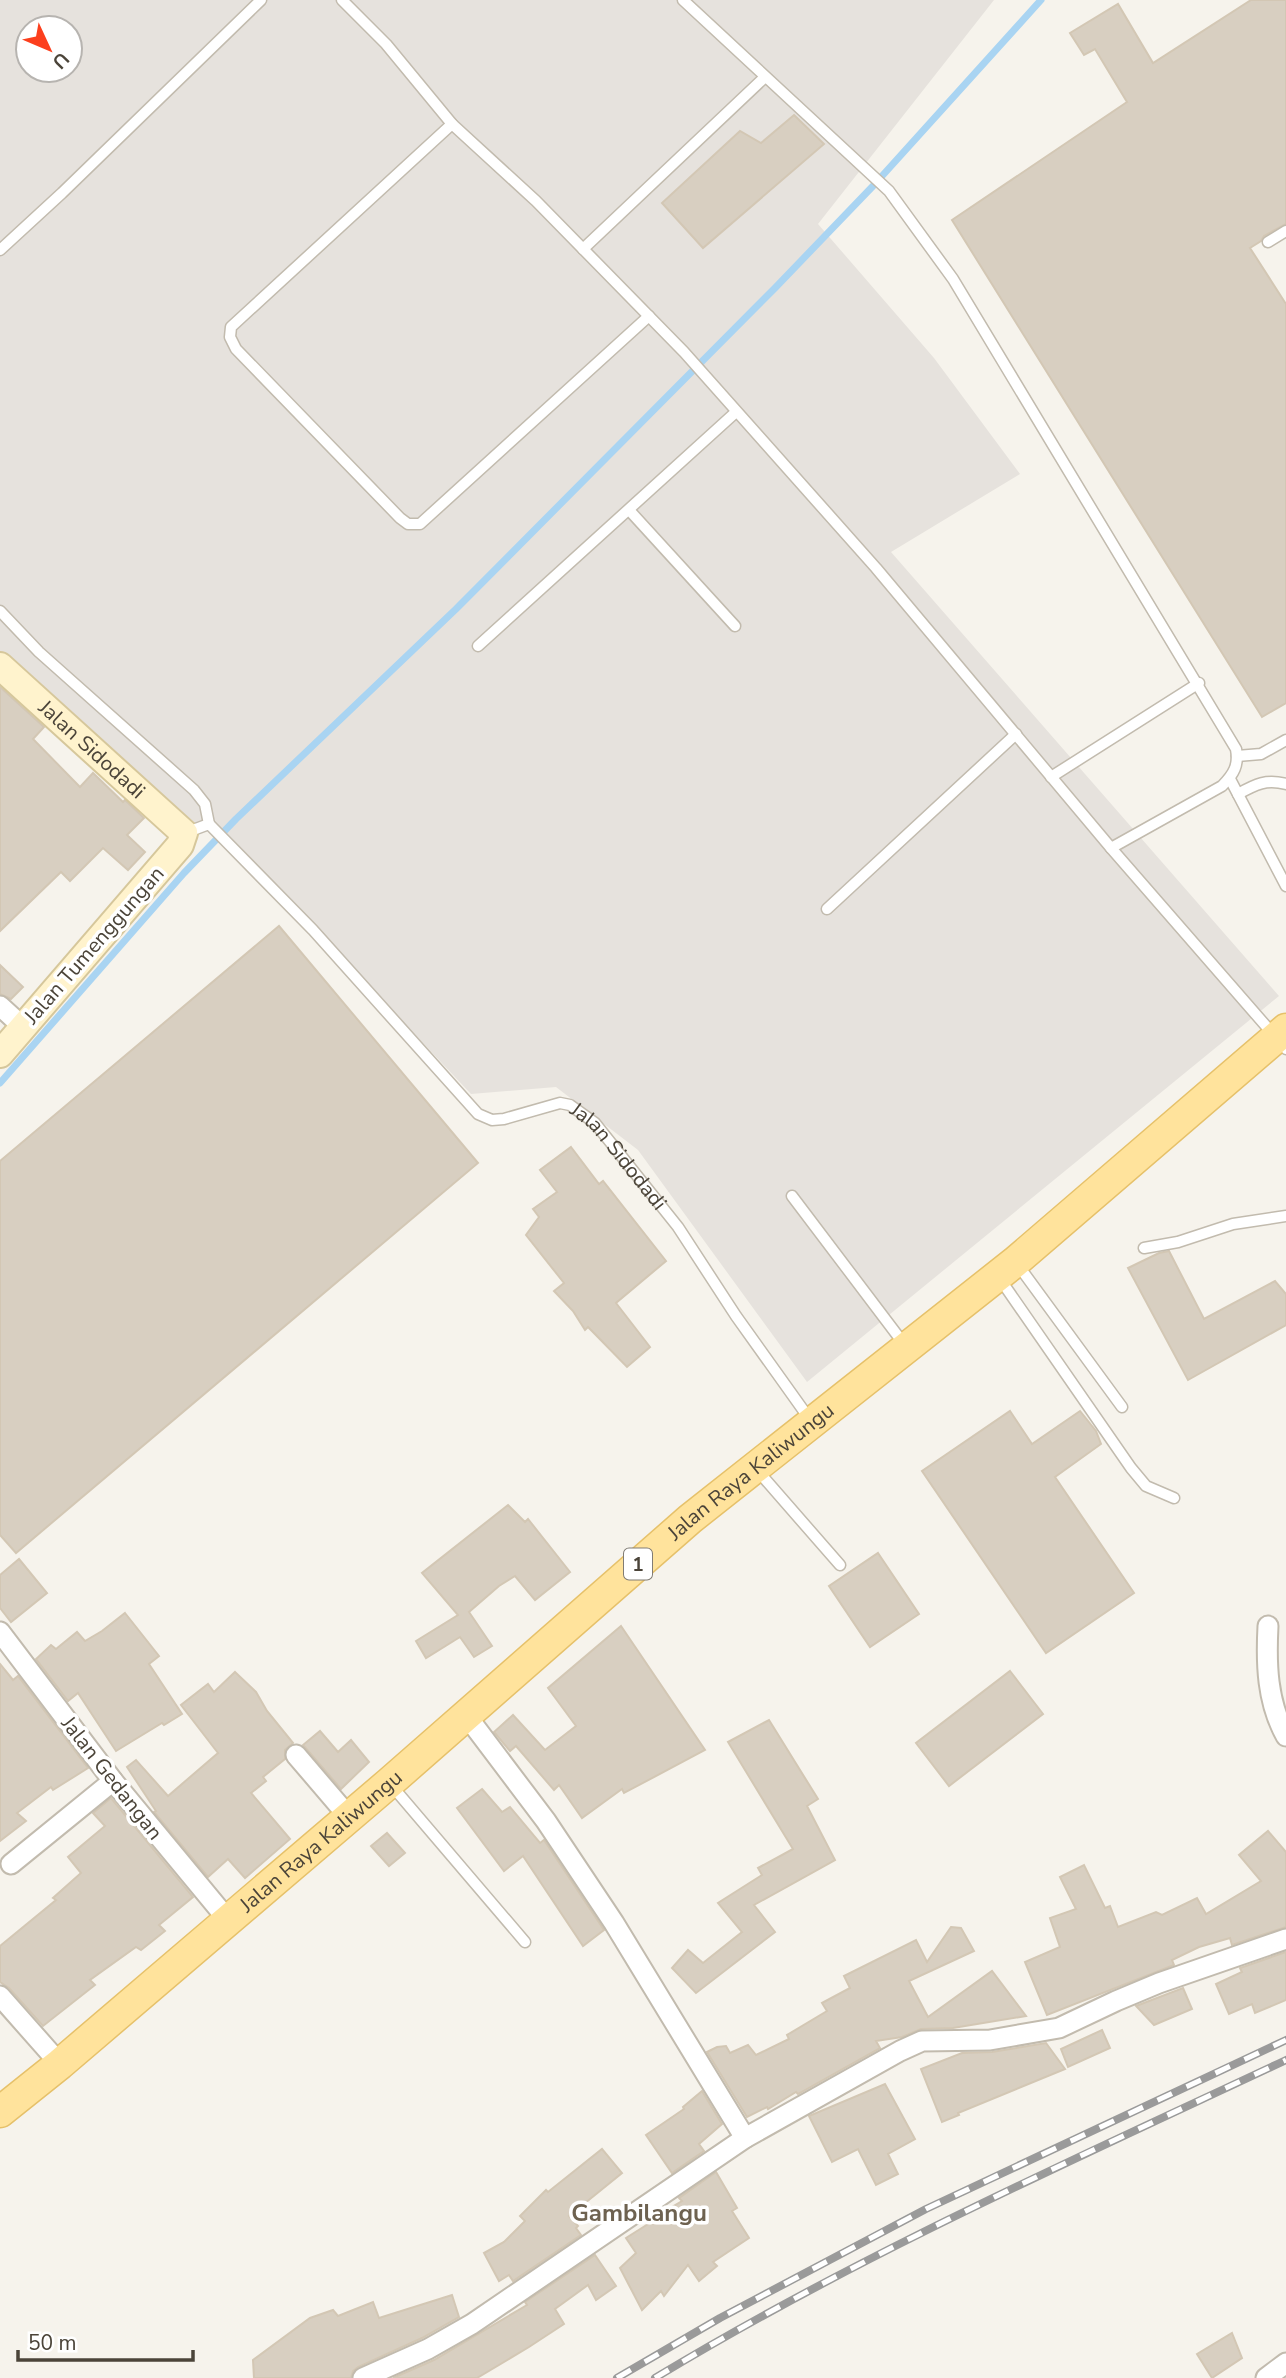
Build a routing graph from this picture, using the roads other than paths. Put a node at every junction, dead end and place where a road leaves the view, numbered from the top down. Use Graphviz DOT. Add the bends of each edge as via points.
graph roads {
  1 [pos="261,0"];
  2 [pos="342,0"];
  3 [pos="683,0"];
  4 [pos="765,77"];
  5 [pos="452,124"];
  6 [pos="1286,231"];
  7 [pos="1268,242"];
  8 [pos="583,249"];
  9 [pos="0,250"];
  10 [pos="649,316"];
  11 [pos="736,412"];
  12 [pos="629,510"];
  13 [pos="0,611"];
  14 [pos="734,626"];
  15 [pos="478,646"];
  16 [pos="0,666"];
  17 [pos="1199,683"];
  18 [pos="1016,734"];
  19 [pos="1286,740"];
  20 [pos="1237,756"];
  21 [pos="1051,777"];
  22 [pos="1230,779"];
  23 [pos="1286,785"];
  24 [pos="1238,794"];
  25 [pos="212,827"];
  26 [pos="184,833"];
  27 [pos="1111,848"];
  28 [pos="1286,886"];
  29 [pos="827,909"];
  30 [pos="0,1006"];
  31 [pos="23,1027"];
  32 [pos="1282,1038"];
  33 [pos="0,1054"];
  34 [pos="792,1196"];
  35 [pos="1286,1216"];
  36 [pos="1144,1248"];
  37 [pos="1007,1269"];
  38 [pos="906,1347"];
  39 [pos="1122,1407"];
  40 [pos="811,1422"];
  41 [pos="754,1467"];
  42 [pos="1174,1498"];
  43 [pos="840,1565"];
  44 [pos="1268,1626"];
  45 [pos="0,1632"];
  46 [pos="466,1716"];
  47 [pos="1286,1736"];
  48 [pos="296,1755"];
  49 [pos="113,1781"];
  50 [pos="389,1783"];
  51 [pos="349,1817"];
  52 [pos="11,1864"];
  53 [pos="228,1920"];
  54 [pos="1286,1939"];
  55 [pos="525,1942"];
  56 [pos="0,1996"];
  57 [pos="60,2064"];
  58 [pos="0,2112"];
  59 [pos="745,2138"];
  60 [pos="1286,2363"];
  61 [pos="363,2378"];
  62 [pos="1266,2378"];
  1 -- 9 [label="lane"];
  2 -- 5 [label="lane" via="386,44"];
  3 -- 4 [label="lane"];
  4 -- 8 [label="lane"];
  4 -- 17 [label="lane" via="889,191 953,279"];
  5 -- 8 [label="lane"];
  5 -- 10 [label="lane" via="232,327 230,337 236,349 400,518 420,524"];
  6 -- 7 [label="lane"];
  8 -- 10 [label="lane"];
  10 -- 11 [label="lane"];
  11 -- 12 [label="lane"];
  11 -- 18 [label="lane"];
  12 -- 14 [label="lane"];
  12 -- 15 [label="lane"];
  13 -- 25 [label="lane" via="39,652 194,790 205,804"];
  16 -- 26 [label="street, Jalan Sidodadi"];
  17 -- 20 [label="lane"];
  17 -- 21 [label="lane"];
  18 -- 21 [label="lane"];
  18 -- 29 [label="lane"];
  19 -- 20 [label="lane" via="1261,754"];
  20 -- 22 [label="lane"];
  21 -- 27 [label="lane"];
  22 -- 24 [label="lane"];
  22 -- 27 [label="lane"];
  23 -- 24 [label="lane" via="1270,780"];
  24 -- 28 [label="lane"];
  25 -- 26 [label="lane"];
  25 -- 40 [label="lane, Jalan Sidodadi" via="313,930 478,1114 504,1119 561,1103 595,1123 678,1227"];
  26 -- 31 [label="street, Jalan Tumenggungan" via="180,845"];
  27 -- 32 [label="lane"];
  30 -- 31 [label="street"];
  31 -- 33 [label="street, Jalan Tumenggungan"];
  32 -- 37 [label="main road, Jalan Raya Kaliwungu / 1"];
  34 -- 38 [label="lane"];
  35 -- 36 [label="lane" via="1233,1224"];
  37 -- 38 [label="main road, Jalan Raya Kaliwungu / 1"];
  37 -- 39 [label="lane"];
  37 -- 42 [label="lane" via="1131,1468 1146,1486"];
  38 -- 40 [label="main road, Jalan Raya Kaliwungu / 1"];
  40 -- 41 [label="main road, Jalan Raya Kaliwungu / 1"];
  41 -- 43 [label="lane"];
  41 -- 46 [label="main road, Jalan Raya Kaliwungu / 1"];
  44 -- 47 [label="street" via="1268,1676"];
  45 -- 49 [label="street, Jalan Gedangan"];
  46 -- 50 [label="main road, Jalan Raya Kaliwungu / 1"];
  46 -- 59 [label="street" via="546,1821 614,1923"];
  48 -- 51 [label="street"];
  49 -- 52 [label="street"];
  49 -- 53 [label="street, Jalan Gedangan"];
  50 -- 51 [label="main road, Jalan Raya Kaliwungu / 1"];
  50 -- 55 [label="lane"];
  51 -- 53 [label="main road, Jalan Raya Kaliwungu / 1"];
  53 -- 57 [label="main road, Jalan Raya Kaliwungu / 1"];
  54 -- 59 [label="street" via="1159,1983 1059,2028 990,2040 922,2041"];
  56 -- 57 [label="street"];
  57 -- 58 [label="main road, Jalan Raya Kaliwungu / 1"];
  59 -- 61 [label="street" via="472,2324"];
  60 -- 62 [label="street"];
}
